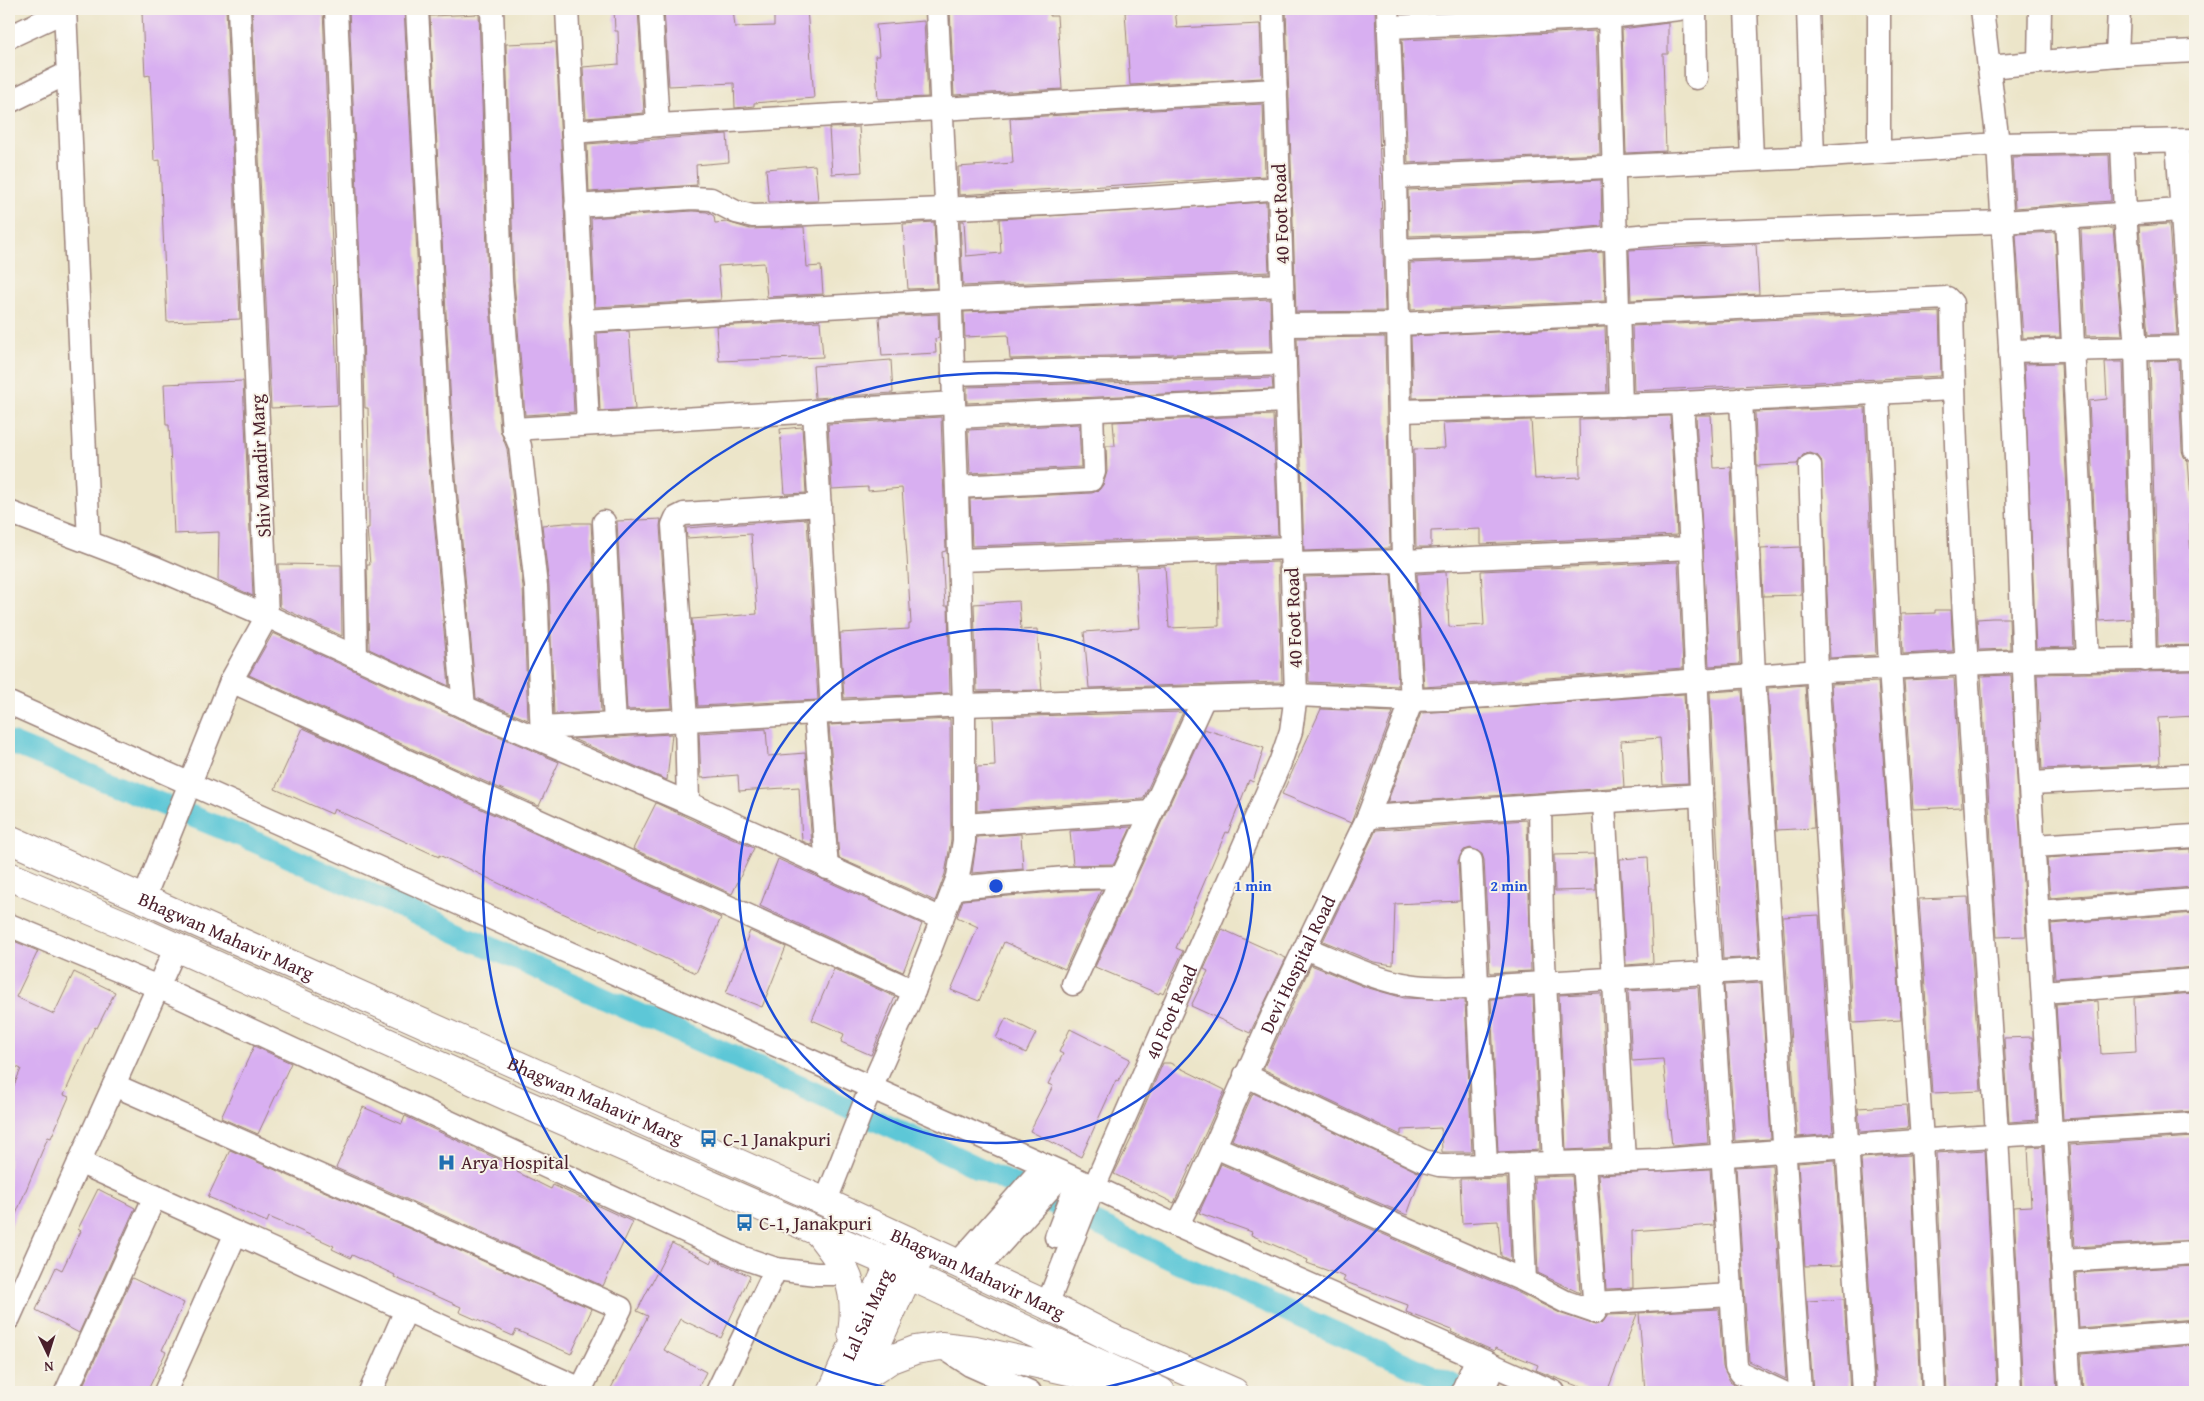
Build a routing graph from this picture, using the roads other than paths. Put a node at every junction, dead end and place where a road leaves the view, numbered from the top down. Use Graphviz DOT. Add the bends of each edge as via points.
graph roads {
  1 [pos="238,9"];
  2 [pos="336,9"];
  3 [pos="417,9"];
  4 [pos="492,9"];
  5 [pos="567,9"];
  6 [pos="651,9"];
  7 [pos="937,9"];
  8 [pos="1273,9"];
  9 [pos="1679,9"];
  10 [pos="1695,9"];
  11 [pos="1746,9"];
  12 [pos="1808,9"];
  13 [pos="1879,9"];
  14 [pos="1982,9"];
  15 [pos="2040,9"];
  16 [pos="2119,9"];
  17 [pos="65,10"];
  18 [pos="1609,17"];
  19 [pos="1389,18"];
  20 [pos="9,37"];
  21 [pos="2195,51"];
  22 [pos="2118,55"];
  23 [pos="2039,62"];
  24 [pos="1989,67"];
  25 [pos="68,73"];
  26 [pos="1696,78"];
  27 [pos="1276,90"];
  28 [pos="9,102"];
  29 [pos="942,110"];
  30 [pos="658,125"];
  31 [pos="572,132"];
  32 [pos="2186,141"];
  33 [pos="2122,142"];
  34 [pos="1998,144"];
  35 [pos="1879,152"];
  36 [pos="1813,156"];
  37 [pos="1752,159"];
  38 [pos="1614,166"];
  39 [pos="1395,176"];
  40 [pos="1279,188"];
  41 [pos="576,206"];
  42 [pos="946,209"];
  43 [pos="2189,210"];
  44 [pos="2125,214"];
  45 [pos="2067,218"];
  46 [pos="2002,222"];
  47 [pos="1616,238"];
  48 [pos="1396,250"];
  49 [pos="1282,285"];
  50 [pos="950,300"];
  51 [pos="1618,314"];
  52 [pos="582,321"];
  53 [pos="1398,324"];
  54 [pos="1284,326"];
  55 [pos="2193,347"];
  56 [pos="2136,348"];
  57 [pos="2072,350"];
  58 [pos="2010,351"];
  59 [pos="1285,364"];
  60 [pos="953,374"];
  61 [pos="1953,389"];
  62 [pos="1878,394"];
  63 [pos="1741,399"];
  64 [pos="1286,400"];
  65 [pos="1682,403"];
  66 [pos="1621,405"];
  67 [pos="954,410"];
  68 [pos="814,411"];
  69 [pos="1092,411"];
  70 [pos="1401,411"];
  71 [pos="588,424"];
  72 [pos="513,429"];
  73 [pos="2195,450"];
  74 [pos="1810,466"];
  75 [pos="957,487"];
  76 [pos="820,505"];
  77 [pos="9,512"];
  78 [pos="604,522"];
  79 [pos="89,542"];
  80 [pos="1691,548"];
  81 [pos="1292,556"];
  82 [pos="960,560"];
  83 [pos="1403,561"];
  84 [pos="267,616"];
  85 [pos="356,657"];
  86 [pos="2195,658"];
  87 [pos="2088,660"];
  88 [pos="2145,660"];
  89 [pos="2024,661"];
  90 [pos="1966,664"];
  91 [pos="1890,668"];
  92 [pos="1817,671"];
  93 [pos="1754,675"];
  94 [pos="1695,679"];
  95 [pos="231,681"];
  96 [pos="1296,695"];
  97 [pos="1204,698"];
  98 [pos="1412,700"];
  99 [pos="9,703"];
  100 [pos="964,705"];
  101 [pos="464,707"];
  102 [pos="824,713"];
  103 [pos="686,720"];
  104 [pos="614,724"];
  105 [pos="542,733"];
  106 [pos="2195,775"];
  107 [pos="2031,783"];
  108 [pos="187,789"];
  109 [pos="1701,795"];
  110 [pos="1604,802"];
  111 [pos="688,803"];
  112 [pos="1540,806"];
  113 [pos="1152,812"];
  114 [pos="1368,817"];
  115 [pos="964,825"];
  116 [pos="2195,836"];
  117 [pos="9,839"];
  118 [pos="2034,846"];
  119 [pos="1471,861"];
  120 [pos="827,868"];
  121 [pos="9,876"];
  122 [pos="1123,876"];
  123 [pos="954,888"];
  124 [pos="144,898"];
  125 [pos="2195,900"];
  126 [pos="2038,912"];
  127 [pos="942,919"];
  128 [pos="9,925"];
  129 [pos="176,947"];
  130 [pos="1305,948"];
  131 [pos="1772,969"];
  132 [pos="1710,972"];
  133 [pos="1613,978"];
  134 [pos="2195,980"];
  135 [pos="1546,982"];
  136 [pos="1072,984"];
  137 [pos="158,987"];
  138 [pos="1478,987"];
  139 [pos="914,991"];
  140 [pos="2043,992"];
  141 [pos="1245,1076"];
  142 [pos="114,1085"];
  143 [pos="868,1095"];
  144 [pos="2195,1124"];
  145 [pos="2053,1132"];
  146 [pos="1997,1136"];
  147 [pos="1922,1141"];
  148 [pos="1847,1146"];
  149 [pos="1215,1148"];
  150 [pos="1783,1151"];
  151 [pos="1723,1155"];
  152 [pos="1624,1161"];
  153 [pos="79,1162"];
  154 [pos="1554,1163"];
  155 [pos="1584,1163"];
  156 [pos="1486,1164"];
  157 [pos="1520,1164"];
  158 [pos="1066,1183"];
  159 [pos="155,1196"];
  160 [pos="826,1203"];
  161 [pos="1177,1226"];
  162 [pos="818,1232"];
  163 [pos="236,1233"];
  164 [pos="917,1245"];
  165 [pos="2195,1253"];
  166 [pos="2062,1261"];
  167 [pos="966,1268"];
  168 [pos="776,1269"];
  169 [pos="899,1269"];
  170 [pos="848,1274"];
  171 [pos="1525,1281"];
  172 [pos="1732,1295"];
  173 [pos="1040,1302"];
  174 [pos="1594,1303"];
  175 [pos="406,1310"];
  176 [pos="9,1318"];
  177 [pos="2195,1332"];
  178 [pos="2067,1342"];
  179 [pos="941,1346"];
  180 [pos="849,1354"];
  181 [pos="1478,1377"];
  182 [pos="859,1385"];
  183 [pos="581,1391"];
  184 [pos="1160,1391"];
  185 [pos="66,1392"];
  186 [pos="165,1392"];
  187 [pos="370,1392"];
  188 [pos="717,1392"];
  189 [pos="832,1392"];
  190 [pos="1027,1392"];
  191 [pos="1234,1392"];
  192 [pos="1554,1392"];
  193 [pos="1782,1392"];
  194 [pos="1800,1392"];
  195 [pos="1863,1392"];
  196 [pos="1934,1392"];
  197 [pos="2010,1392"];
  198 [pos="2070,1392"];
  1 -- 84 [label="street, Shiv Mandir Marg"];
  2 -- 85 [label="street" via="350,330"];
  3 -- 101 [label="street" via="440,443"];
  4 -- 72 [label="street" via="501,280"];
  5 -- 31 [label="street"];
  6 -- 30 [label="street"];
  7 -- 29 [label="street"];
  8 -- 27 [label="street, 40 Foot Road"];
  9 -- 18 [label="street"];
  10 -- 26 [label="street"];
  11 -- 37 [label="street"];
  12 -- 36 [label="street"];
  13 -- 35 [label="street"];
  14 -- 24 [label="street"];
  15 -- 23 [label="street"];
  16 -- 22 [label="street"];
  17 -- 20 [label="street"];
  17 -- 25 [label="street"];
  18 -- 19 [label="street"];
  18 -- 38 [label="street"];
  19 -- 39 [label="street"];
  21 -- 22 [label="street"];
  22 -- 23 [label="street"];
  23 -- 24 [label="street"];
  24 -- 34 [label="street"];
  25 -- 28 [label="street"];
  25 -- 79 [label="street"];
  27 -- 29 [label="street"];
  27 -- 40 [label="street, 40 Foot Road"];
  29 -- 30 [label="street"];
  29 -- 42 [label="street"];
  30 -- 31 [label="street"];
  31 -- 41 [label="street"];
  32 -- 33 [label="street"];
  32 -- 43 [label="street"];
  33 -- 34 [label="street"];
  33 -- 44 [label="street"];
  34 -- 35 [label="street"];
  34 -- 46 [label="street"];
  35 -- 36 [label="street"];
  36 -- 37 [label="street"];
  37 -- 38 [label="street"];
  38 -- 39 [label="street"];
  38 -- 47 [label="street"];
  39 -- 48 [label="street"];
  40 -- 42 [label="street"];
  40 -- 49 [label="street, 40 Foot Road"];
  41 -- 42 [label="street" via="692,198 711,199 736,212 753,216"];
  41 -- 52 [label="street"];
  42 -- 50 [label="street"];
  43 -- 44 [label="street"];
  43 -- 55 [label="street"];
  44 -- 45 [label="street"];
  44 -- 56 [label="street"];
  45 -- 46 [label="street"];
  45 -- 57 [label="street"];
  46 -- 47 [label="street"];
  46 -- 58 [label="street"];
  47 -- 48 [label="street"];
  47 -- 51 [label="street"];
  48 -- 53 [label="street"];
  49 -- 50 [label="street"];
  49 -- 54 [label="street, 40 Foot Road"];
  50 -- 52 [label="street"];
  50 -- 60 [label="street"];
  51 -- 53 [label="street"];
  51 -- 61 [label="street" via="1947,298 1952,303"];
  51 -- 66 [label="street"];
  52 -- 71 [label="street"];
  53 -- 54 [label="street"];
  53 -- 70 [label="street"];
  54 -- 59 [label="street, 40 Foot Road"];
  55 -- 56 [label="street"];
  55 -- 73 [label="street"];
  56 -- 57 [label="street"];
  56 -- 88 [label="street"];
  57 -- 58 [label="street"];
  57 -- 87 [label="street"];
  58 -- 89 [label="street"];
  59 -- 60 [label="street"];
  59 -- 64 [label="street, 40 Foot Road"];
  60 -- 67 [label="street"];
  61 -- 62 [label="street"];
  61 -- 90 [label="street"];
  62 -- 63 [label="street"];
  62 -- 91 [label="street"];
  63 -- 65 [label="street"];
  63 -- 93 [label="street"];
  64 -- 69 [label="street"];
  64 -- 81 [label="street, 40 Foot Road"];
  65 -- 66 [label="street"];
  65 -- 80 [label="street"];
  66 -- 70 [label="street"];
  67 -- 68 [label="street"];
  67 -- 69 [label="street"];
  67 -- 75 [label="street"];
  68 -- 71 [label="street"];
  68 -- 76 [label="street"];
  69 -- 75 [label="street" via="1094,472 1091,480"];
  70 -- 83 [label="street"];
  71 -- 72 [label="street"];
  72 -- 105 [label="street" via="520,446 536,586"];
  74 -- 92 [label="street"];
  75 -- 82 [label="street"];
  76 -- 102 [label="street"];
  76 -- 103 [label="street" via="684,514 676,518 673,525"];
  77 -- 79 [label="street"];
  78 -- 104 [label="street"];
  79 -- 84 [label="street"];
  80 -- 83 [label="street"];
  80 -- 94 [label="street"];
  81 -- 82 [label="street"];
  81 -- 83 [label="street"];
  81 -- 96 [label="street, 40 Foot Road"];
  82 -- 100 [label="street"];
  83 -- 98 [label="street"];
  84 -- 85 [label="street"];
  84 -- 95 [label="street"];
  85 -- 101 [label="street"];
  86 -- 88 [label="street"];
  87 -- 88 [label="street"];
  87 -- 89 [label="street"];
  89 -- 90 [label="street"];
  89 -- 107 [label="street"];
  90 -- 91 [label="street"];
  90 -- 146 [label="street"];
  91 -- 92 [label="street"];
  91 -- 147 [label="street"];
  92 -- 93 [label="street"];
  92 -- 148 [label="street"];
  93 -- 94 [label="street"];
  93 -- 131 [label="street"];
  94 -- 98 [label="street"];
  94 -- 109 [label="street"];
  95 -- 108 [label="street"];
  95 -- 139 [label="street"];
  96 -- 97 [label="street"];
  96 -- 98 [label="street"];
  96 -- 158 [label="street, 40 Foot Road" via="1292,731 1280,763"];
  97 -- 100 [label="street"];
  97 -- 113 [label="street"];
  98 -- 114 [label="street, Devi Hospital Road"];
  99 -- 108 [label="street"];
  100 -- 102 [label="street"];
  100 -- 115 [label="street"];
  101 -- 105 [label="street"];
  102 -- 103 [label="street"];
  102 -- 120 [label="street"];
  103 -- 104 [label="street"];
  103 -- 111 [label="street"];
  104 -- 105 [label="street"];
  105 -- 111 [label="street"];
  106 -- 107 [label="street"];
  107 -- 118 [label="street"];
  108 -- 124 [label="street"];
  108 -- 143 [label="street"];
  109 -- 110 [label="street"];
  109 -- 132 [label="street"];
  110 -- 112 [label="street"];
  110 -- 133 [label="street"];
  111 -- 120 [label="street"];
  112 -- 114 [label="street"];
  112 -- 135 [label="street"];
  113 -- 115 [label="street"];
  113 -- 122 [label="street"];
  114 -- 130 [label="street, Devi Hospital Road"];
  115 -- 123 [label="street" via="964,841"];
  116 -- 118 [label="street"];
  117 -- 124 [label="main road, Bhagwan Mahavir Marg"];
  118 -- 126 [label="street"];
  119 -- 138 [label="street"];
  120 -- 127 [label="street"];
  121 -- 129 [label="main road, Bhagwan Mahavir Marg"];
  122 -- 123 [label="street"];
  122 -- 136 [label="street"];
  123 -- 127 [label="street"];
  124 -- 160 [label="main road, Bhagwan Mahavir Marg"];
  125 -- 126 [label="street"];
  126 -- 140 [label="street"];
  127 -- 139 [label="street"];
  128 -- 137 [label="street"];
  129 -- 137 [label="street"];
  129 -- 162 [label="main road, Bhagwan Mahavir Marg"];
  130 -- 138 [label="street" via="1379,977 1409,985"];
  130 -- 141 [label="street, Devi Hospital Road"];
  131 -- 132 [label="street"];
  131 -- 150 [label="street"];
  132 -- 133 [label="street"];
  132 -- 151 [label="street"];
  133 -- 135 [label="street"];
  133 -- 152 [label="street"];
  134 -- 140 [label="street"];
  135 -- 138 [label="street"];
  135 -- 154 [label="street"];
  137 -- 142 [label="street"];
  137 -- 168 [label="street" via="741,1257"];
  138 -- 156 [label="street"];
  139 -- 143 [label="street"];
  140 -- 145 [label="street"];
  141 -- 149 [label="street, Devi Hospital Road"];
  141 -- 156 [label="street" via="1424,1161 1454,1166"];
  142 -- 153 [label="street"];
  142 -- 183 [label="street" via="621,1308"];
  143 -- 158 [label="street"];
  143 -- 160 [label="street"];
  144 -- 145 [label="street"];
  145 -- 146 [label="street"];
  145 -- 166 [label="street"];
  146 -- 147 [label="street"];
  146 -- 197 [label="street"];
  147 -- 148 [label="street"];
  147 -- 196 [label="street"];
  148 -- 150 [label="street"];
  148 -- 195 [label="street"];
  149 -- 161 [label="street, Devi Hospital Road"];
  149 -- 171 [label="street"];
  150 -- 151 [label="street"];
  150 -- 194 [label="street"];
  151 -- 152 [label="street"];
  151 -- 172 [label="street"];
  152 -- 155 [label="street"];
  153 -- 159 [label="street"];
  153 -- 176 [label="street"];
  154 -- 155 [label="street"];
  154 -- 157 [label="street"];
  155 -- 174 [label="street"];
  156 -- 157 [label="street"];
  157 -- 171 [label="street"];
  158 -- 161 [label="street"];
  158 -- 167 [label="street" via="1004,1226"];
  158 -- 173 [label="street, 40 Foot Road" via="1058,1253"];
  159 -- 163 [label="street"];
  159 -- 185 [label="street"];
  160 -- 164 [label="main road, Bhagwan Mahavir Marg"];
  161 -- 181 [label="street"];
  162 -- 169 [label="main road, Bhagwan Mahavir Marg"];
  162 -- 170 [label="main road"];
  163 -- 175 [label="street"];
  163 -- 186 [label="street"];
  164 -- 167 [label="main road, Bhagwan Mahavir Marg"];
  164 -- 169 [label="main road, Lal Sai Marg"];
  165 -- 166 [label="street"];
  166 -- 178 [label="street"];
  167 -- 173 [label="main road, Bhagwan Mahavir Marg"];
  168 -- 170 [label="street"];
  168 -- 188 [label="street"];
  169 -- 180 [label="main road, Lal Sai Marg"];
  169 -- 182 [label="main road, Lal Sai Marg"];
  169 -- 184 [label="main road, Bhagwan Mahavir Marg"];
  170 -- 180 [label="main road" via="854,1294"];
  171 -- 174 [label="street" via="1566,1302 1595,1312"];
  172 -- 174 [label="street"];
  172 -- 193 [label="street" via="1738,1370"];
  173 -- 191 [label="main road, Bhagwan Mahavir Marg"];
  175 -- 183 [label="street"];
  175 -- 187 [label="street"];
  177 -- 178 [label="street"];
  178 -- 198 [label="street"];
  179 -- 182 [label="main road" via="915,1350 890,1359"];
  179 -- 184 [label="main road" via="975,1350"];
  179 -- 190 [label="street" via="970,1365"];
  180 -- 189 [label="main road, Lal Sai Marg"];
  181 -- 192 [label="street"];
}
